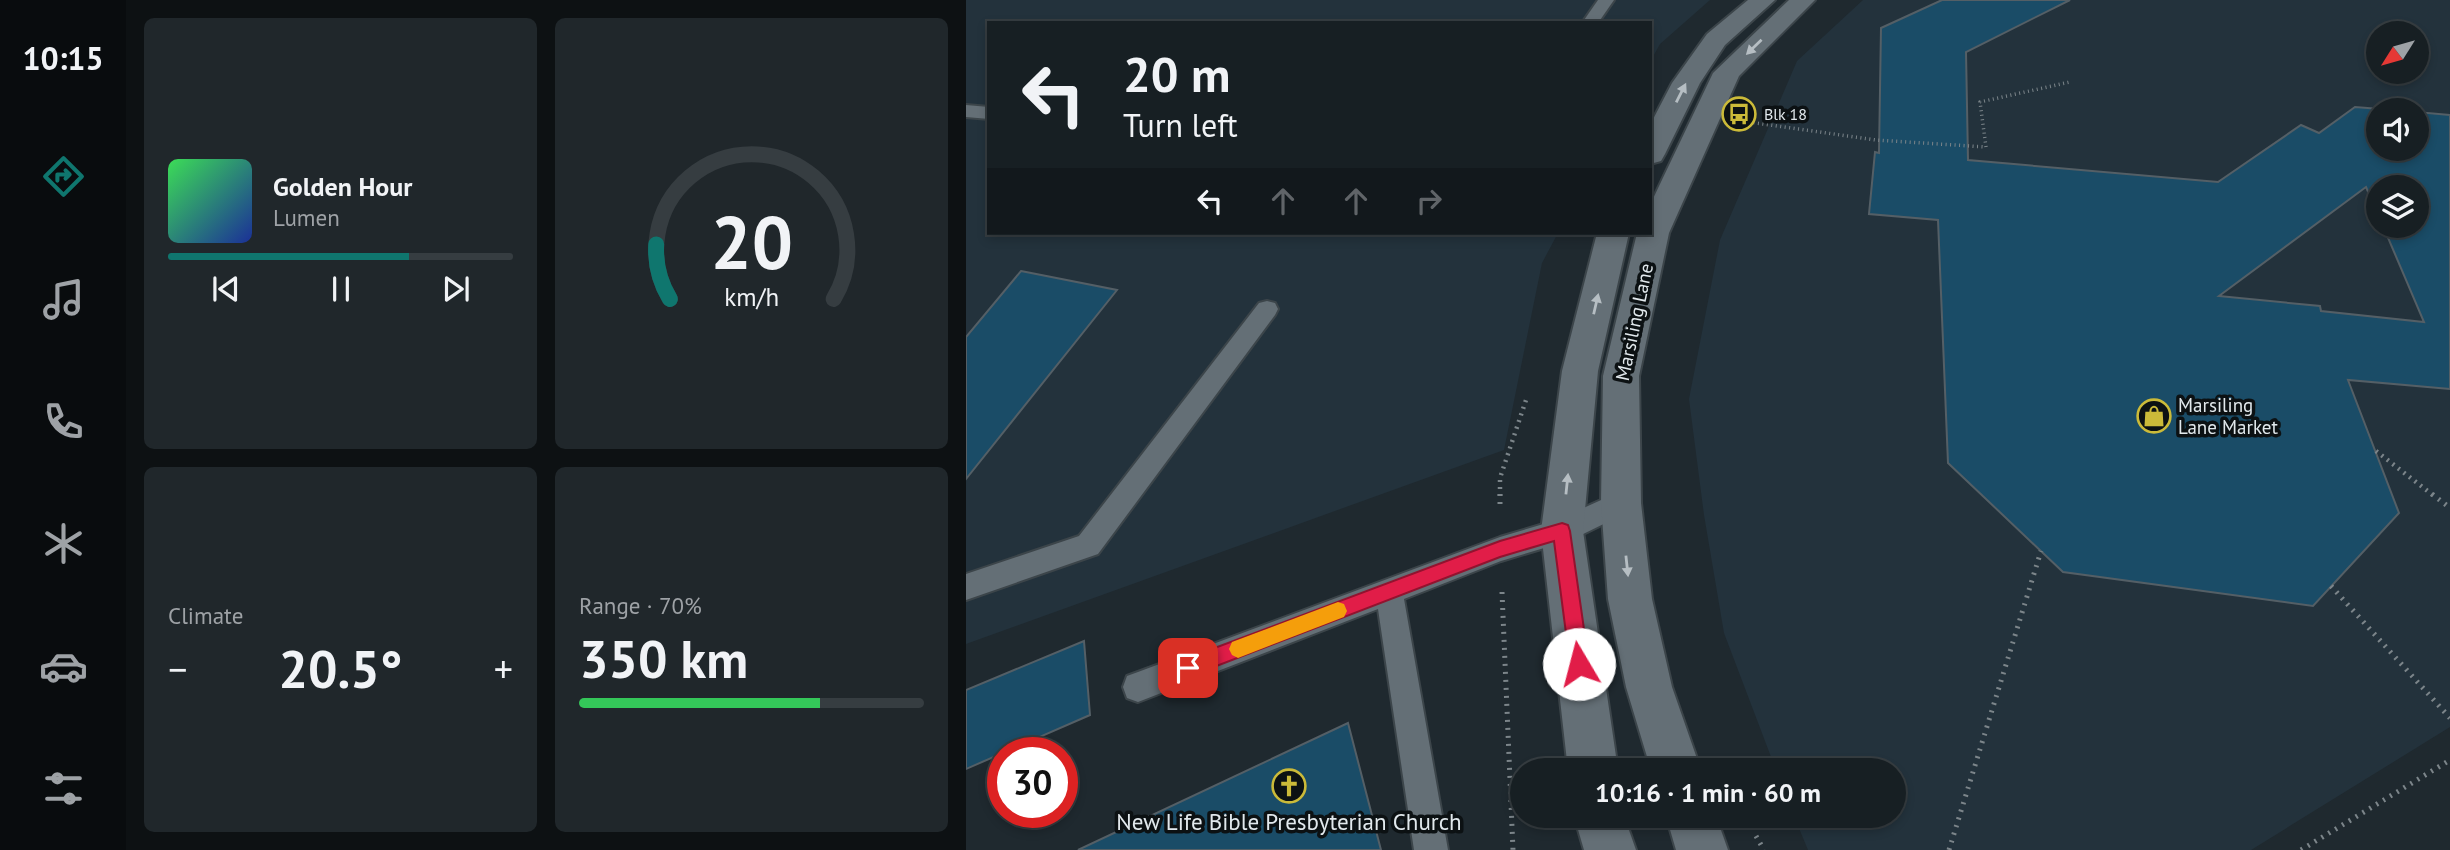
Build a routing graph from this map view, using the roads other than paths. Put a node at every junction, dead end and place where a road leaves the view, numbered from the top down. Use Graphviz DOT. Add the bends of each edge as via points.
graph roads {
  1 [pos="1606,0"];
  2 [pos="1763,0"];
  3 [pos="1803,0"];
  4 [pos="1591,21"];
  5 [pos="966,110"];
  6 [pos="987,113"];
  7 [pos="1652,150"];
  8 [pos="1652,209"];
  9 [pos="1638,235"];
  10 [pos="1639,235"];
  11 [pos="1267,309"];
  12 [pos="1621,503"];
  13 [pos="1562,531"];
  14 [pos="966,587"];
  15 [pos="1389,591"];
  16 [pos="1138,687"];
  17 [pos="1591,758"];
  18 [pos="1672,758"];
  19 [pos="1603,828"];
  20 [pos="1695,828"];
  21 [pos="1431,850"];
  22 [pos="1609,850"];
  23 [pos="1702,850"];
  1 -- 4 [label="lane"];
  7 -- 2 [label="street, one-way" via="1686,83 1716,40"];
  3 -- 8 [label="street, Marsiling Lane, one-way" via="1727,73"];
  5 -- 6 [label="lane"];
  13 -- 9 [label="street, Marsiling Lane, one-way" via="1580,371"];
  10 -- 12 [label="street, Marsiling Lane" via="1620,376"];
  11 -- 14 [label="lane" via="1088,545"];
  12 -- 13 [label="lane"];
  12 -- 18 [label="street, Marsiling Lane, one-way" via="1630,599"];
  13 -- 15 [label="lane"];
  13 -- 17 [label="street, Marsiling Lane"];
  15 -- 16 [label="lane"];
  15 -- 21 [label="lane"];
  19 -- 22 [label="street"];
  20 -- 23 [label="street"];
}
